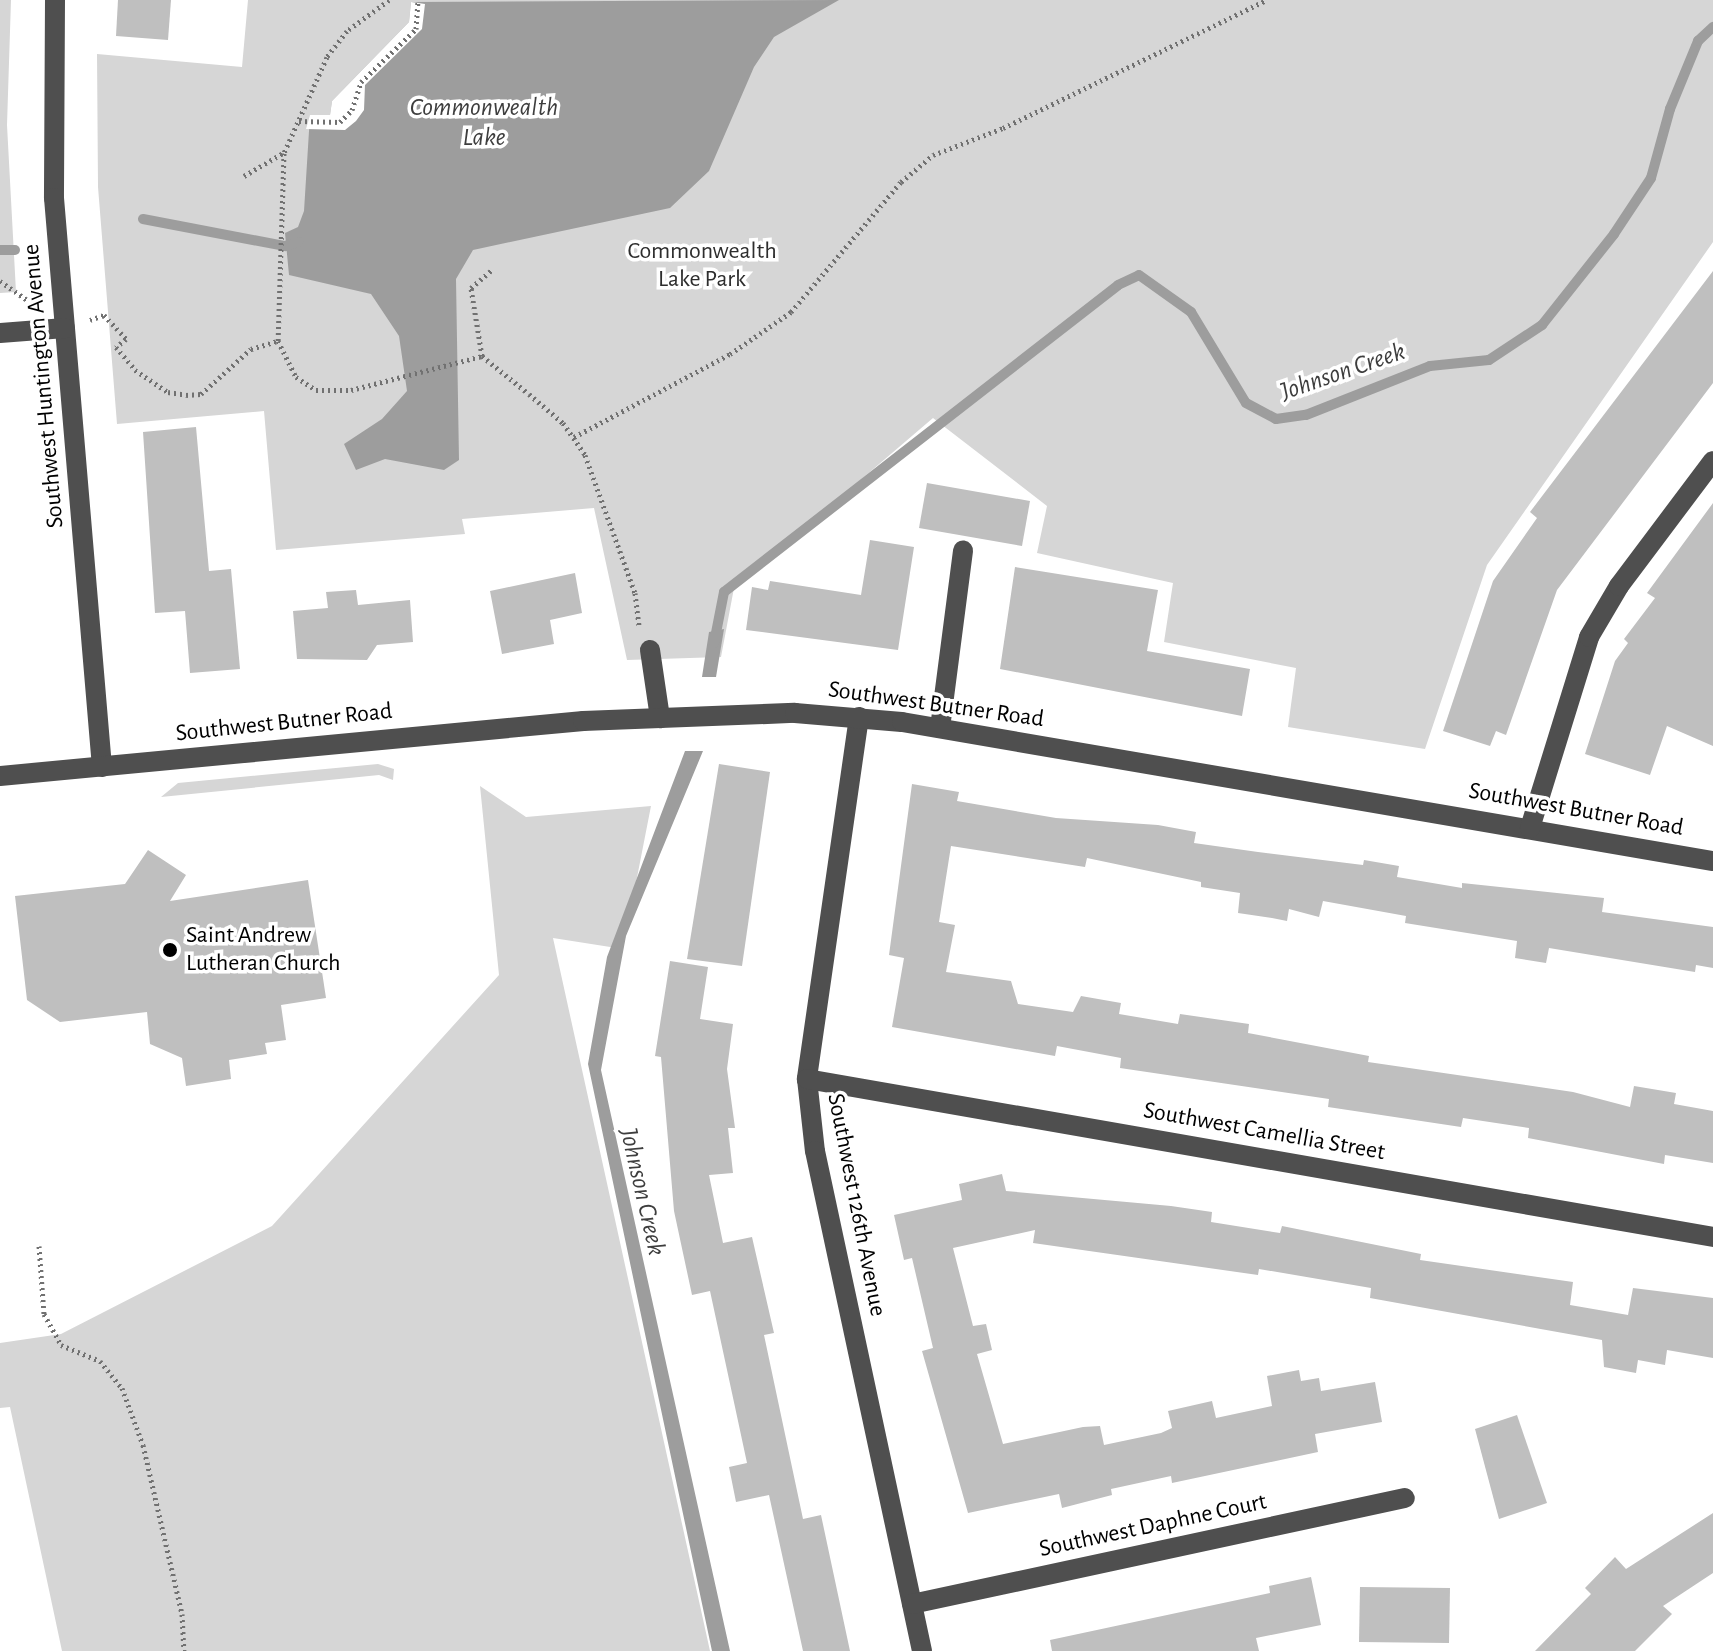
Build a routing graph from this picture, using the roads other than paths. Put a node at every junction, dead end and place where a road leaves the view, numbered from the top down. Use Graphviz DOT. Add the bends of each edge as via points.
graph roads {
  1 [pos="55,0"];
  2 [pos="65,328"];
  3 [pos="0,333"];
  4 [pos="1713,461"];
  5 [pos="963,550"];
  6 [pos="650,650"];
  7 [pos="859,717"];
  8 [pos="660,718"];
  9 [pos="940,728"];
  10 [pos="102,767"];
  11 [pos="0,776"];
  12 [pos="1530,828"];
  13 [pos="1713,861"];
  14 [pos="807,1079"];
  15 [pos="1713,1237"];
  16 [pos="1405,1498"];
  17 [pos="912,1604"];
  18 [pos="922,1651"];
  1 -- 2 [label="street, Southwest Huntington Avenue" via="54,198"];
  2 -- 3 [label="street"];
  2 -- 10 [label="street, Southwest Huntington Avenue"];
  4 -- 12 [label="street" via="1619,586 1589,637"];
  5 -- 9 [label="street"];
  6 -- 8 [label="street"];
  7 -- 8 [label="street, Southwest Butner Road"];
  7 -- 9 [label="street, Southwest Butner Road"];
  7 -- 14 [label="street, Southwest 126th Avenue"];
  8 -- 10 [label="street, Southwest Butner Road"];
  9 -- 12 [label="street, Southwest Butner Road"];
  10 -- 11 [label="street, Southwest Butner Road"];
  12 -- 13 [label="street, Southwest Butner Road"];
  14 -- 15 [label="street, Southwest Camellia Street"];
  14 -- 17 [label="street, Southwest 126th Avenue" via="815,1151"];
  16 -- 17 [label="street, Southwest Daphne Court"];
  17 -- 18 [label="street, Southwest 126th Avenue"];
}
